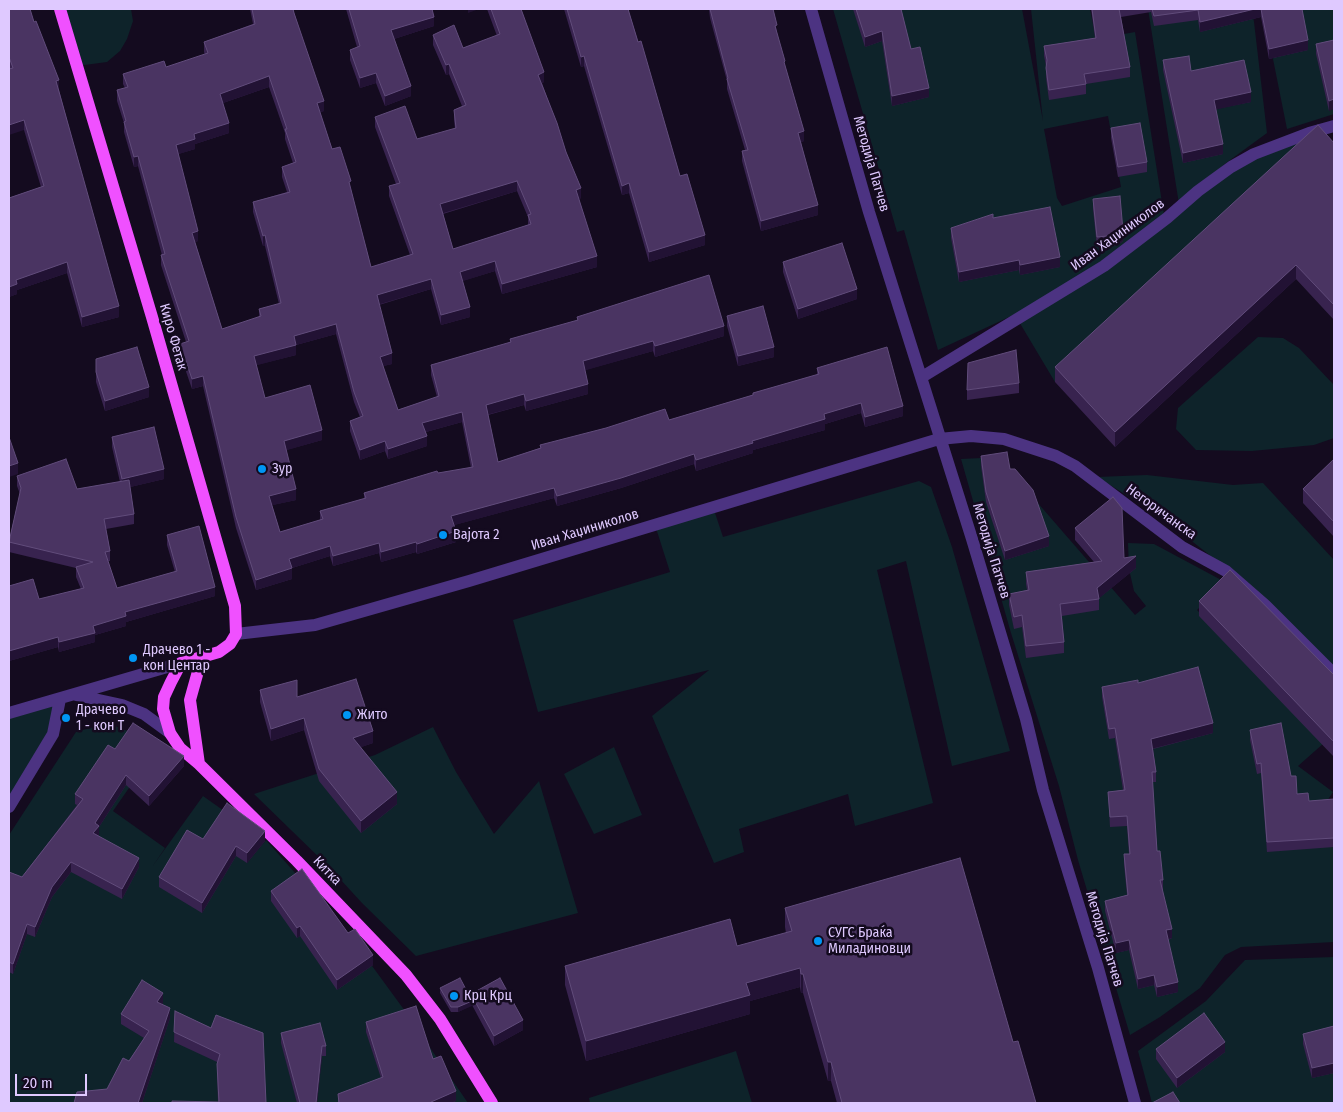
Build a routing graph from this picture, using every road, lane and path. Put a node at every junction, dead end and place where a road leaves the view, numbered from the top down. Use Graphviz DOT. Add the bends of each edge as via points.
graph roads {
  1 [pos="60,9"];
  2 [pos="811,9"];
  3 [pos="1334,126"];
  4 [pos="922,377"];
  5 [pos="940,439"];
  6 [pos="236,634"];
  7 [pos="202,657"];
  8 [pos="181,663"];
  9 [pos="1334,674"];
  10 [pos="74,694"];
  11 [pos="60,699"];
  12 [pos="9,714"];
  13 [pos="170,733"];
  14 [pos="199,764"];
  15 [pos="9,807"];
  16 [pos="492,1103"];
  17 [pos="1135,1103"];
  1 -- 6 [label="main road, Киро Фетак" via="235,606"];
  2 -- 4 [label="street, Методија Патчев" via="869,212"];
  3 -- 4 [label="street, Иван Хаџиниколов" via="1254,154 1232,167 1198,190 1104,266"];
  4 -- 5 [label="street, Методија Патчев"];
  5 -- 6 [label="street, Иван Хаџиниколов" via="315,625"];
  5 -- 9 [label="street, Негоричанска" via="971,436 1004,439 1056,456 1075,466 1182,547 1226,571 1266,605"];
  5 -- 17 [label="street, Методија Патчев" via="1026,719 1042,790 1098,968"];
  6 -- 7 [label="main road" via="230,644 219,652"];
  7 -- 8 [label="main road"];
  7 -- 14 [label="main road" via="190,700"];
  8 -- 10 [label="street"];
  8 -- 13 [label="main road, Китка" via="164,697 163,709"];
  10 -- 11 [label="street"];
  10 -- 13 [label="street" via="122,705 144,714"];
  11 -- 12 [label="street"];
  11 -- 15 [label="street" via="53,734"];
  13 -- 14 [label="main road, Китка" via="180,748"];
  14 -- 16 [label="main road, Китка" via="406,975 440,1019"];
}
